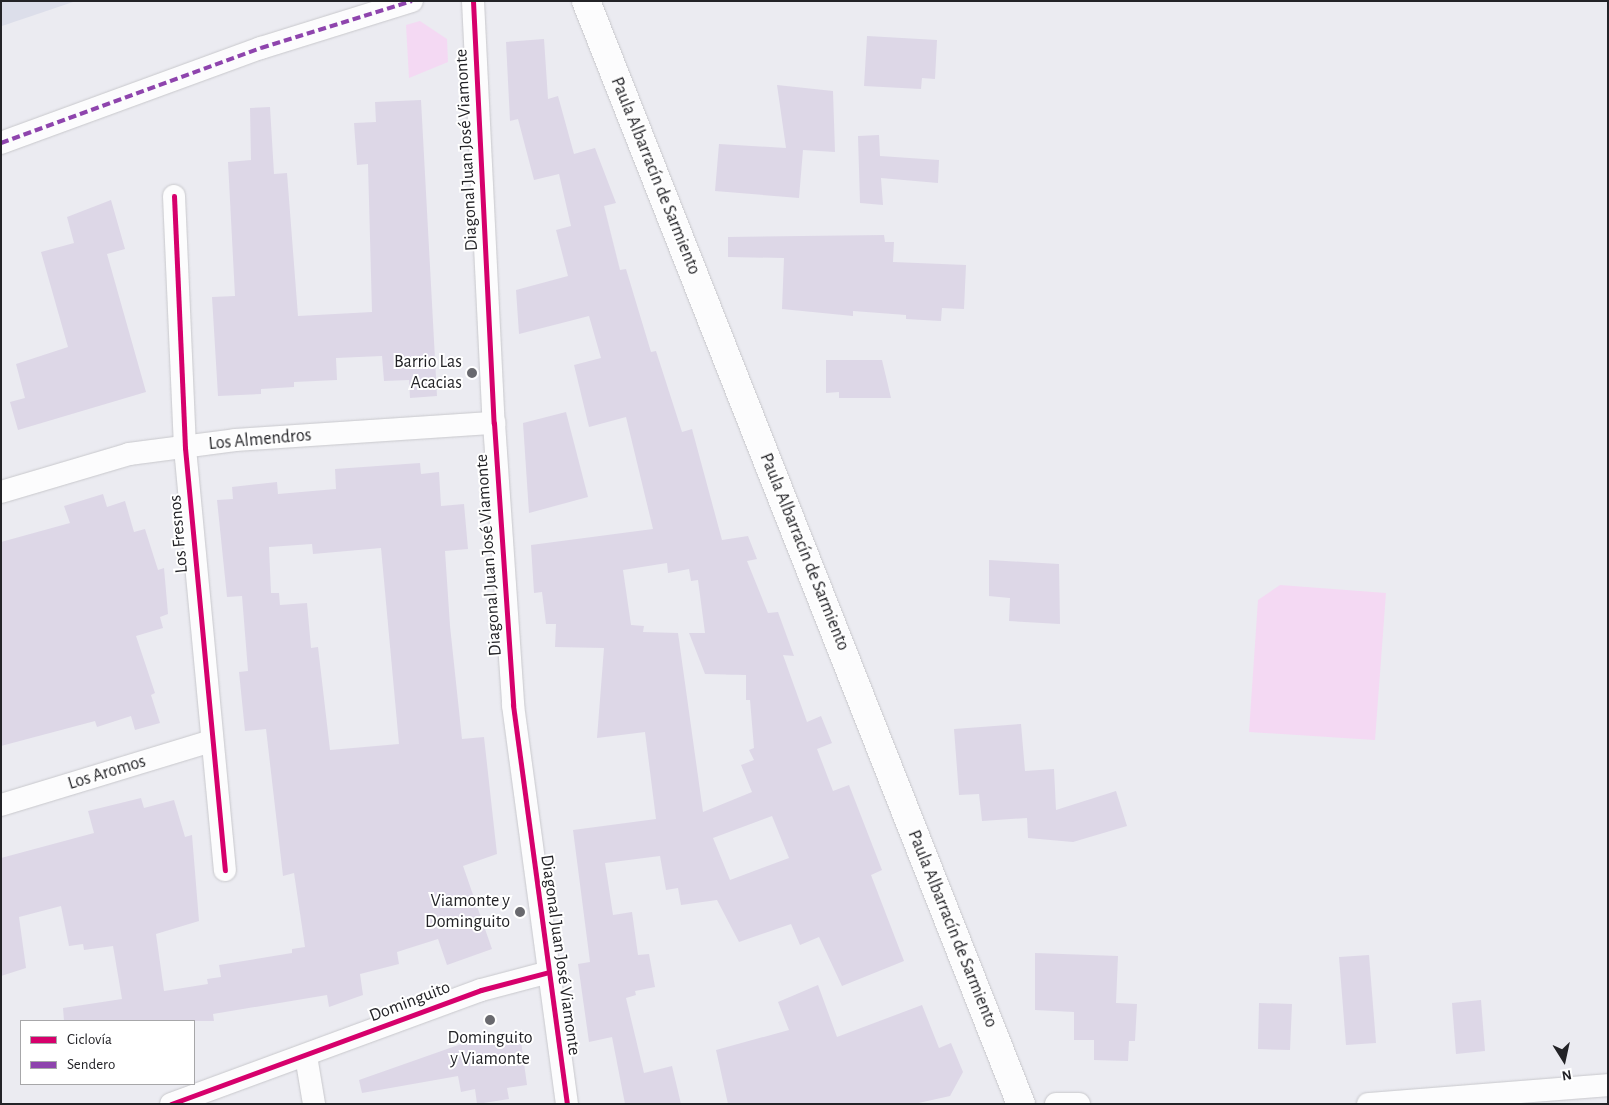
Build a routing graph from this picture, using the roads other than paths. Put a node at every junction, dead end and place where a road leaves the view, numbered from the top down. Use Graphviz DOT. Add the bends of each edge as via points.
graph roads {
  1 [pos="412,1"];
  2 [pos="474,1"];
  3 [pos="586,1"];
  4 [pos="1,142"];
  5 [pos="174,196"];
  6 [pos="494,423"];
  7 [pos="185,448"];
  8 [pos="1,492"];
  9 [pos="212,741"];
  10 [pos="1,805"];
  11 [pos="225,870"];
  12 [pos="549,972"];
  13 [pos="306,1056"];
  14 [pos="1608,1085"];
  15 [pos="171,1104"];
  16 [pos="314,1104"];
  17 [pos="567,1104"];
  18 [pos="1021,1104"];
  19 [pos="1056,1104"];
  20 [pos="1079,1104"];
  21 [pos="1368,1104"];
  1 -- 4 [label="street" via="260,48"];
  2 -- 6 [label="street, Diagonal Juan José Viamonte"];
  3 -- 18 [label="main road, Paula Albarracín de Sarmiento"];
  5 -- 7 [label="street, Los Fresnos"];
  6 -- 7 [label="street, Los Almendros" via="235,440"];
  6 -- 12 [label="street, Diagonal Juan José Viamonte" via="513,705"];
  7 -- 8 [label="street, Los Almendros" via="129,454"];
  7 -- 9 [label="street, Los Fresnos"];
  9 -- 10 [label="street, Los Aromos"];
  9 -- 11 [label="street, Los Fresnos"];
  12 -- 13 [label="street, Dominguito" via="481,990"];
  12 -- 17 [label="street, Diagonal Juan José Viamonte"];
  13 -- 15 [label="street, Dominguito"];
  13 -- 16 [label="street"];
  14 -- 21 [label="street"];
  19 -- 20 [label="street"];
}
